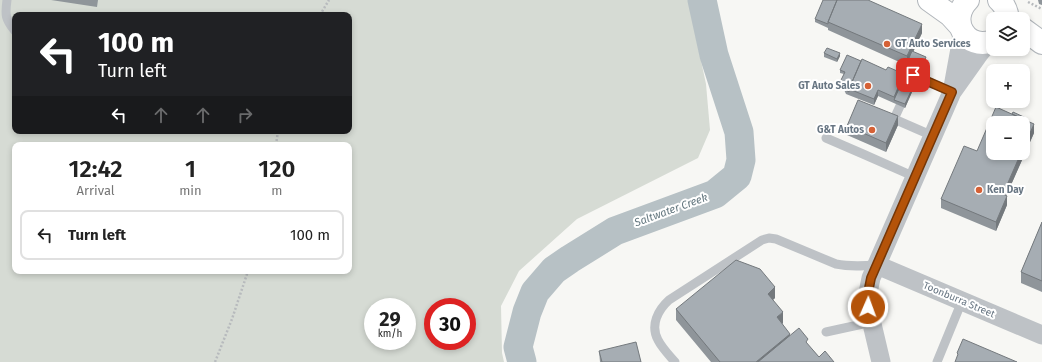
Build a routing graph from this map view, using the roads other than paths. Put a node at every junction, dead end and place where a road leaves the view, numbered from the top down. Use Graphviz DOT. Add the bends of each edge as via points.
graph roads {
  1 [pos="7,0"];
  2 [pos="929,0"];
  3 [pos="968,0"];
  4 [pos="12,27"];
  5 [pos="961,28"];
  6 [pos="1030,34"];
  7 [pos="986,43"];
  8 [pos="1042,43"];
  9 [pos="1030,45"];
  10 [pos="986,48"];
  11 [pos="1042,48"];
  12 [pos="907,90"];
  13 [pos="952,92"];
  14 [pos="900,106"];
  15 [pos="933,136"];
  16 [pos="826,138"];
  17 [pos="915,177"];
  18 [pos="877,265"];
  19 [pos="962,301"];
  20 [pos="872,322"];
  21 [pos="826,332"];
  22 [pos="1042,335"];
  23 [pos="675,362"];
  24 [pos="881,362"];
  25 [pos="937,362"];
  1 -- 4 [label="lane" via="6,14"];
  2 -- 5 [label="street" via="950,14"];
  3 -- 5 [label="street" via="960,12"];
  5 -- 7 [label="street" via="970,39"];
  5 -- 13 [label="street" via="961,43"];
  6 -- 8 [label="street"];
  9 -- 11 [label="street"];
  10 -- 13 [label="street"];
  12 -- 13 [label="lane" via="913,75"];
  13 -- 15 [label="street"];
  14 -- 15 [label="lane" via="894,119"];
  15 -- 17 [label="street"];
  16 -- 17 [label="lane"];
  17 -- 18 [label="street"];
  18 -- 19 [label="street, Toonburra Street"];
  18 -- 20 [label="street" via="867,298"];
  18 -- 23 [label="lane" via="845,266 776,239 762,240 669,300 660,310 655,326 656,335"];
  19 -- 22 [label="street, Toonburra Street"];
  19 -- 25 [label="lane"];
  20 -- 21 [label="lane"];
  20 -- 24 [label="street"];
}
